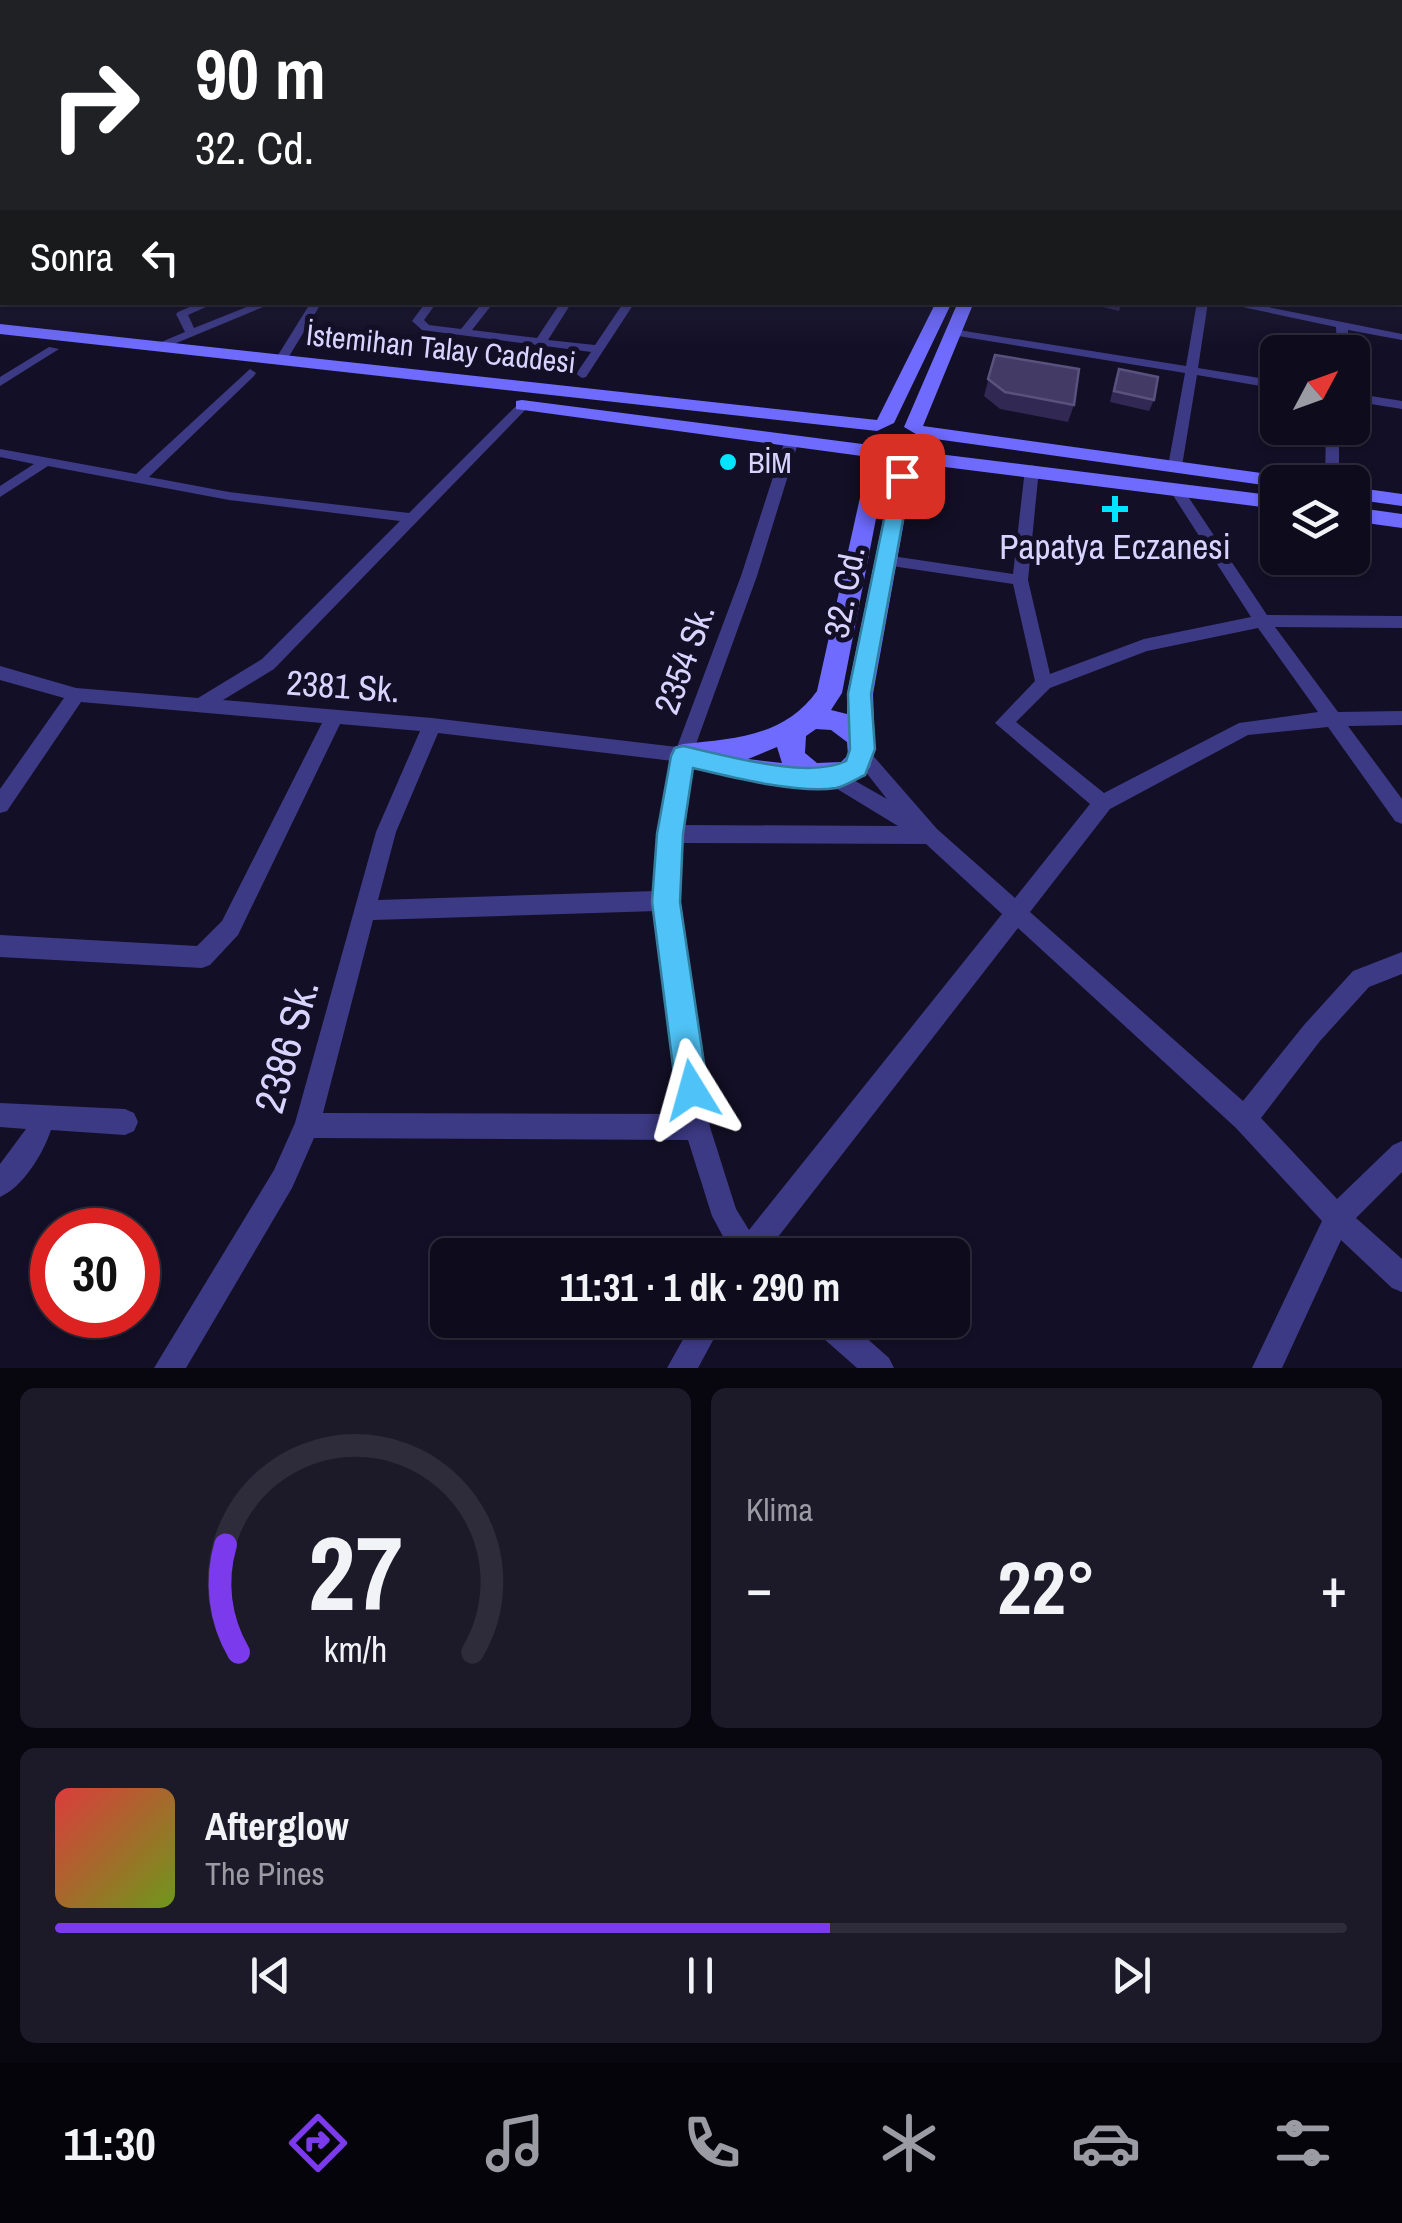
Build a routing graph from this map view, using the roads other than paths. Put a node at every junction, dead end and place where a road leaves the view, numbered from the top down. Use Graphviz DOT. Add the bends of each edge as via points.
graph roads {
  1 [pos="204,305"];
  2 [pos="263,305"];
  3 [pos="315,305"];
  4 [pos="430,305"];
  5 [pos="487,305"];
  6 [pos="565,305"];
  7 [pos="628,305"];
  8 [pos="942,305"];
  9 [pos="965,305"];
  10 [pos="1202,305"];
  11 [pos="1239,305"];
  12 [pos="1342,326"];
  13 [pos="0,329"];
  14 [pos="465,332"];
  15 [pos="952,332"];
  16 [pos="191,334"];
  17 [pos="1342,335"];
  18 [pos="1402,337"];
  19 [pos="540,343"];
  20 [pos="0,344"];
  21 [pos="158,347"];
  22 [pos="53,349"];
  23 [pos="597,350"];
  24 [pos="281,360"];
  25 [pos="1189,371"];
  26 [pos="250,373"];
  27 [pos="582,374"];
  28 [pos="0,382"];
  29 [pos="1260,382"];
  30 [pos="1370,400"];
  31 [pos="524,405"];
  32 [pos="1402,405"];
  33 [pos="881,424"];
  34 [pos="917,429"];
  35 [pos="792,440"];
  36 [pos="0,453"];
  37 [pos="874,454"];
  38 [pos="918,459"];
  39 [pos="44,463"];
  40 [pos="1174,466"];
  41 [pos="1032,470"];
  42 [pos="1260,479"];
  43 [pos="138,480"];
  44 [pos="1176,489"];
  45 [pos="0,494"];
  46 [pos="1370,496"];
  47 [pos="1402,500"];
  48 [pos="1260,501"];
  49 [pos="1370,517"];
  50 [pos="410,518"];
  51 [pos="1402,521"];
  52 [pos="885,560"];
  53 [pos="1020,580"];
  54 [pos="1262,621"];
  55 [pos="1402,622"];
  56 [pos="0,673"];
  57 [pos="1044,683"];
  58 [pos="76,694"];
  59 [pos="198,706"];
  60 [pos="334,718"];
  61 [pos="1402,718"];
  62 [pos="1333,719"];
  63 [pos="432,725"];
  64 [pos="802,725"];
  65 [pos="861,748"];
  66 [pos="683,756"];
  67 [pos="829,778"];
  68 [pos="1103,803"];
  69 [pos="0,805"];
  70 [pos="1402,814"];
  71 [pos="670,834"];
  72 [pos="930,836"];
  73 [pos="666,902"];
  74 [pos="366,910"];
  75 [pos="1018,914"];
  76 [pos="0,946"];
  77 [pos="1402,963"];
  78 [pos="0,1115"];
  79 [pos="43,1117"];
  80 [pos="1245,1119"];
  81 [pos="125,1122"];
  82 [pos="307,1124"];
  83 [pos="697,1127"];
  84 [pos="1402,1154"];
  85 [pos="0,1184"];
  86 [pos="1338,1218"];
  87 [pos="738,1238"];
  88 [pos="761,1238"];
  89 [pos="1402,1278"];
  90 [pos="700,1338"];
  91 [pos="845,1338"];
  92 [pos="169,1368"];
  93 [pos="682,1368"];
  94 [pos="879,1368"];
  95 [pos="1267,1368"];
  1 -- 16 [label="street" via="182,314"];
  2 -- 16 [label="street"];
  3 -- 24 [label="street"];
  4 -- 14 [label="street" via="418,321 426,328"];
  5 -- 14 [label="street"];
  6 -- 19 [label="street"];
  7 -- 23 [label="street"];
  8 -- 33 [label="main road"];
  9 -- 15 [label="main road"];
  10 -- 25 [label="street"];
  11 -- 12 [label="street"];
  12 -- 17 [label="street"];
  12 -- 18 [label="street"];
  13 -- 21 [label="main road, İstemihan Talay Caddesi"];
  14 -- 19 [label="street"];
  15 -- 25 [label="street"];
  15 -- 34 [label="main road"];
  16 -- 21 [label="street"];
  19 -- 23 [label="street"];
  20 -- 22 [label="main road, İstemihan Talay Caddesi"];
  21 -- 24 [label="main road, İstemihan Talay Caddesi"];
  22 -- 26 [label="main road, İstemihan Talay Caddesi"];
  22 -- 28 [label="street"];
  23 -- 27 [label="street"];
  24 -- 33 [label="main road, İstemihan Talay Caddesi"];
  25 -- 29 [label="street"];
  25 -- 40 [label="street"];
  26 -- 31 [label="main road, İstemihan Talay Caddesi"];
  26 -- 43 [label="street"];
  30 -- 32 [label="street"];
  31 -- 35 [label="main road, İstemihan Talay Caddesi"];
  31 -- 50 [label="street"];
  33 -- 34 [label="main road, İstemihan Talay Caddesi"];
  33 -- 37 [label="main road, 32. Cd." via="864,439"];
  34 -- 38 [label="main road" via="931,447"];
  34 -- 40 [label="main road"];
  35 -- 37 [label="main road, İstemihan Talay Caddesi"];
  35 -- 66 [label="street, 2354 Sk."];
  36 -- 39 [label="street"];
  37 -- 38 [label="main road, İstemihan Talay Caddesi"];
  37 -- 64 [label="main road, 32. Cd." via="830,693"];
  38 -- 41 [label="main road"];
  38 -- 52 [label="main road, 32. Cd." via="902,476"];
  39 -- 43 [label="street"];
  39 -- 45 [label="street"];
  40 -- 42 [label="main road"];
  41 -- 44 [label="main road"];
  41 -- 53 [label="street"];
  43 -- 50 [label="street"];
  44 -- 48 [label="main road"];
  44 -- 54 [label="street"];
  46 -- 47 [label="main road"];
  49 -- 51 [label="main road"];
  50 -- 59 [label="street" via="268,664"];
  52 -- 53 [label="street"];
  52 -- 65 [label="main road, 32. Cd." via="860,694"];
  53 -- 57 [label="street"];
  54 -- 55 [label="street"];
  54 -- 57 [label="street" via="1144,645"];
  54 -- 62 [label="street"];
  56 -- 58 [label="street, 2381 Sk."];
  57 -- 68 [label="street" via="1004,723"];
  58 -- 59 [label="street, 2381 Sk."];
  58 -- 69 [label="street"];
  59 -- 60 [label="street, 2381 Sk."];
  60 -- 63 [label="street, 2381 Sk."];
  60 -- 76 [label="street" via="230,928 202,957"];
  61 -- 62 [label="street"];
  62 -- 68 [label="street" via="1245,728"];
  62 -- 70 [label="street"];
  63 -- 66 [label="street, 2381 Sk."];
  63 -- 74 [label="street, 2386 Sk." via="386,832"];
  64 -- 65 [label="main road" via="845,724"];
  64 -- 66 [label="main road" via="744,749"];
  64 -- 67 [label="main road" via="789,749 793,759"];
  65 -- 67 [label="main road" via="856,768"];
  65 -- 72 [label="street"];
  66 -- 67 [label="main road"];
  66 -- 71 [label="street, 2354 Sk."];
  67 -- 72 [label="street"];
  68 -- 75 [label="street"];
  71 -- 72 [label="street"];
  71 -- 73 [label="street, 2354 Sk."];
  72 -- 75 [label="street"];
  73 -- 74 [label="street"];
  73 -- 83 [label="street, 2354 Sk."];
  74 -- 82 [label="street, 2386 Sk."];
  75 -- 80 [label="street"];
  75 -- 88 [label="street"];
  77 -- 80 [label="street" via="1361,979"];
  78 -- 79 [label="street"];
  79 -- 81 [label="street"];
  79 -- 85 [label="street" via="34,1144"];
  80 -- 86 [label="street"];
  82 -- 83 [label="street"];
  82 -- 92 [label="street, 2386 Sk." via="283,1179"];
  83 -- 87 [label="street, 2354 Sk."];
  84 -- 86 [label="street"];
  86 -- 89 [label="street"];
  86 -- 95 [label="street"];
  90 -- 93 [label="street"];
  91 -- 94 [label="street"];
}
